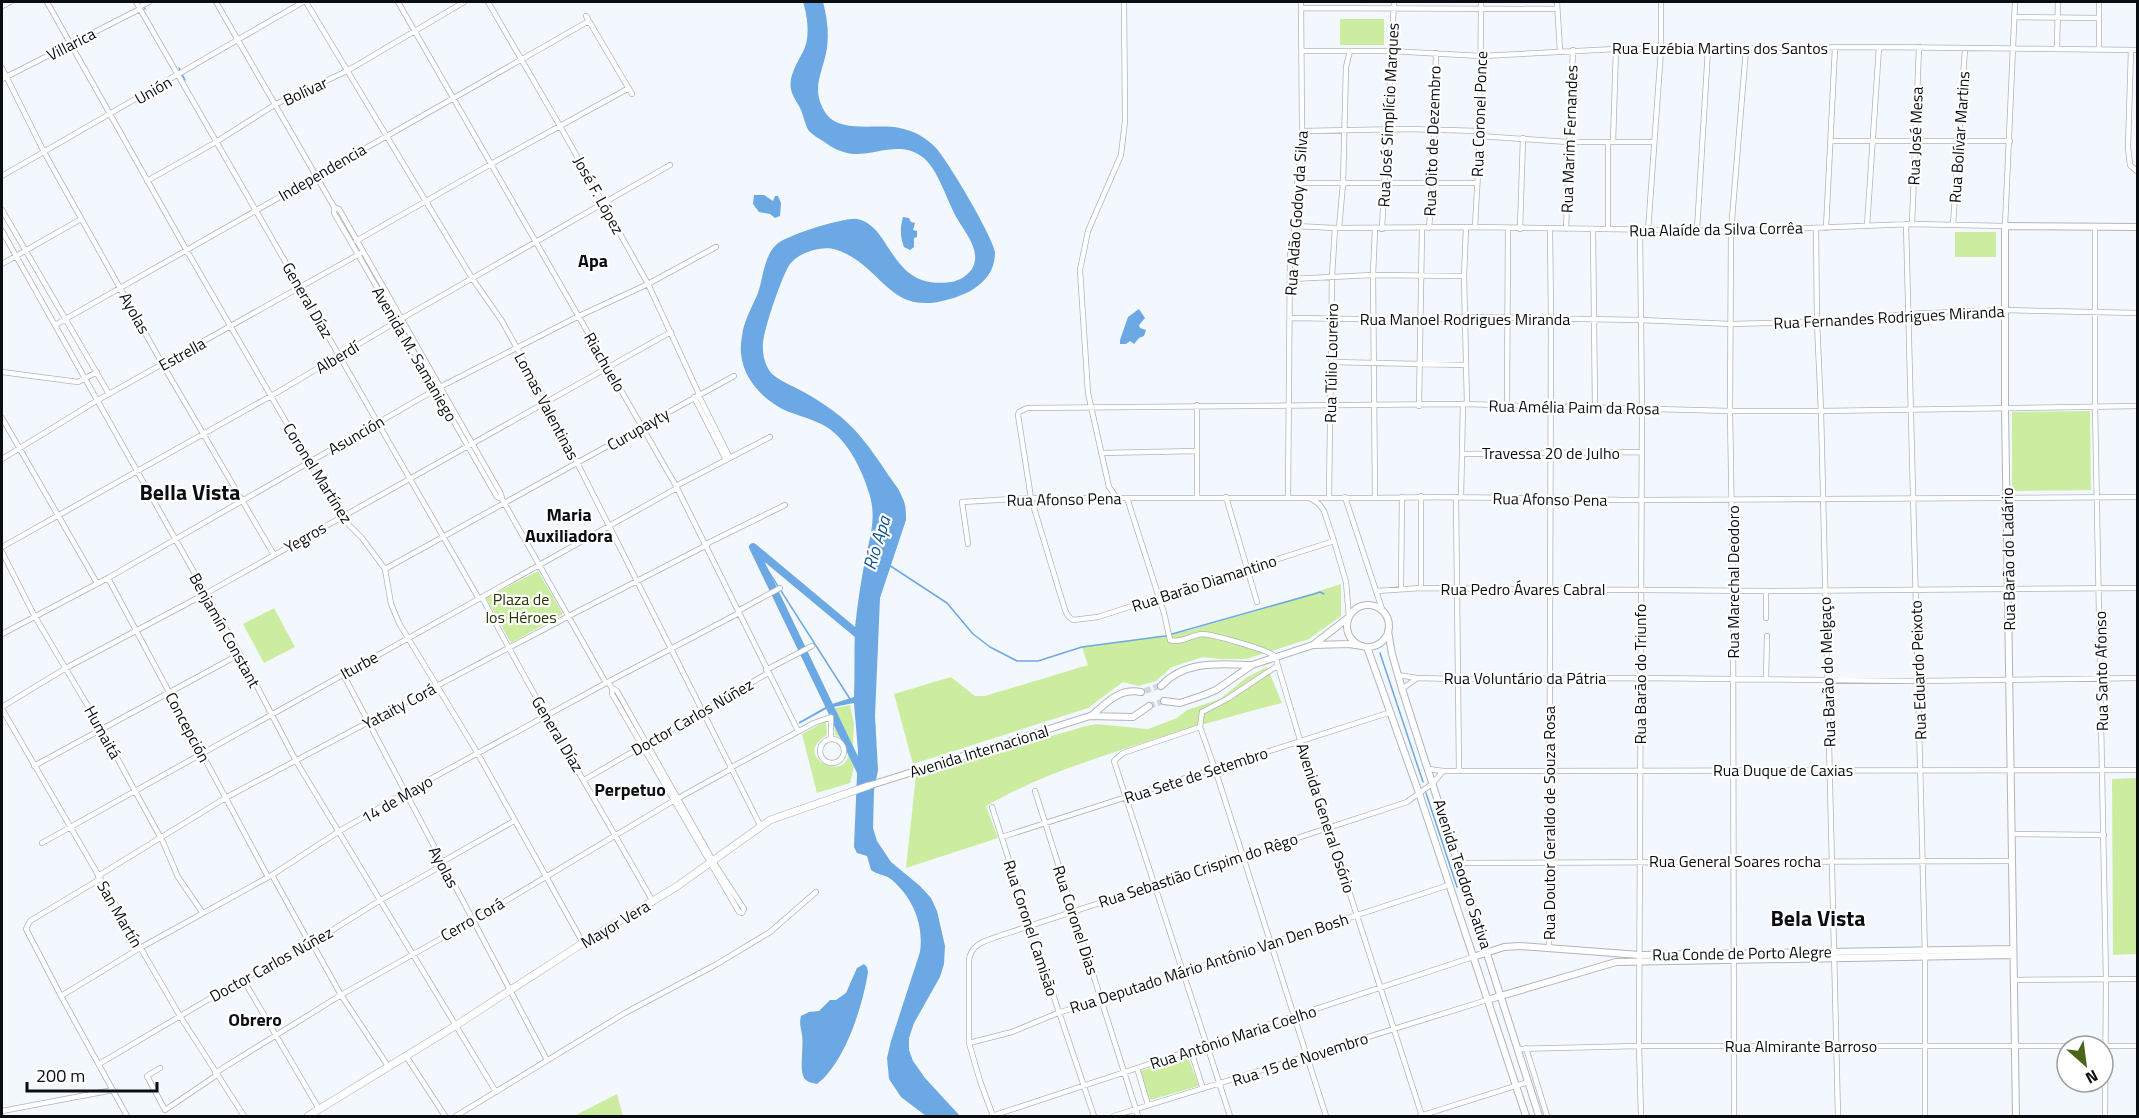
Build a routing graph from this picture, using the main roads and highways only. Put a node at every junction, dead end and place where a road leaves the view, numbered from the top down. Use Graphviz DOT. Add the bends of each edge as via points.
graph roads {
  1 [pos="2005,226"];
  2 [pos="2138,227"];
  3 [pos="1348,617"];
  4 [pos="1388,631"];
  5 [pos="1313,645"];
  6 [pos="1364,647"];
  7 [pos="1252,664"];
  8 [pos="1090,716"];
  9 [pos="867,786"];
  10 [pos="1488,951"];
  11 [pos="2013,952"];
  12 [pos="1473,957"];
  13 [pos="1640,958"];
  14 [pos="1500,995"];
  15 [pos="1487,1000"];
  16 [pos="308,1116"];
  17 [pos="1526,1116"];
  18 [pos="1539,1116"];
  19 [pos="2016,1116"];
  1 -- 2 [label="main road, Rua Alaíde da Silva Corrêa"];
  1 -- 11 [label="main road, Rua Barão do Ladário"];
  3 -- 4 [label="main road" via="1357,608 1373,606 1383,612"];
  3 -- 5 [label="main road"];
  3 -- 6 [label="main road" via="1349,635"];
  4 -- 6 [label="main road" via="1378,644"];
  4 -- 10 [label="main road, Avenida Teodoro Sativa" via="1402,689"];
  5 -- 6 [label="main road"];
  5 -- 7 [label="main road"];
  6 -- 12 [label="main road, Avenida Teodoro Sativa" via="1391,712"];
  7 -- 7 [label="main road" via="1216,690 1185,702 1165,701 1160,686 1174,674 1208,663"];
  8 -- 8 [label="main road, Avenida Internacional" via="1133,717 1147,706 1143,692 1119,693"];
  8 -- 9 [label="main road, Avenida Internacional"];
  9 -- 16 [label="highway, Mayor Vera" via="760,825 653,902"];
  10 -- 12 [label="main road, Rua Conde de Porto Alegre"];
  10 -- 13 [label="main road, Rua Conde de Porto Alegre" via="1511,946"];
  10 -- 14 [label="main road, Avenida Teodoro Sativa"];
  11 -- 13 [label="main road, Rua Conde de Porto Alegre"];
  11 -- 19 [label="main road, Rua Barão do Ladário"];
  12 -- 15 [label="main road, Avenida Teodoro Sativa"];
  13 -- 14 [label="main road, Rua Conde de Porto Alegre" via="1609,963"];
  14 -- 15 [label="main road, Rua Conde de Porto Alegre"];
  14 -- 18 [label="main road, Avenida Teodoro Sativa"];
  15 -- 17 [label="main road, Avenida Teodoro Sativa"];
}
